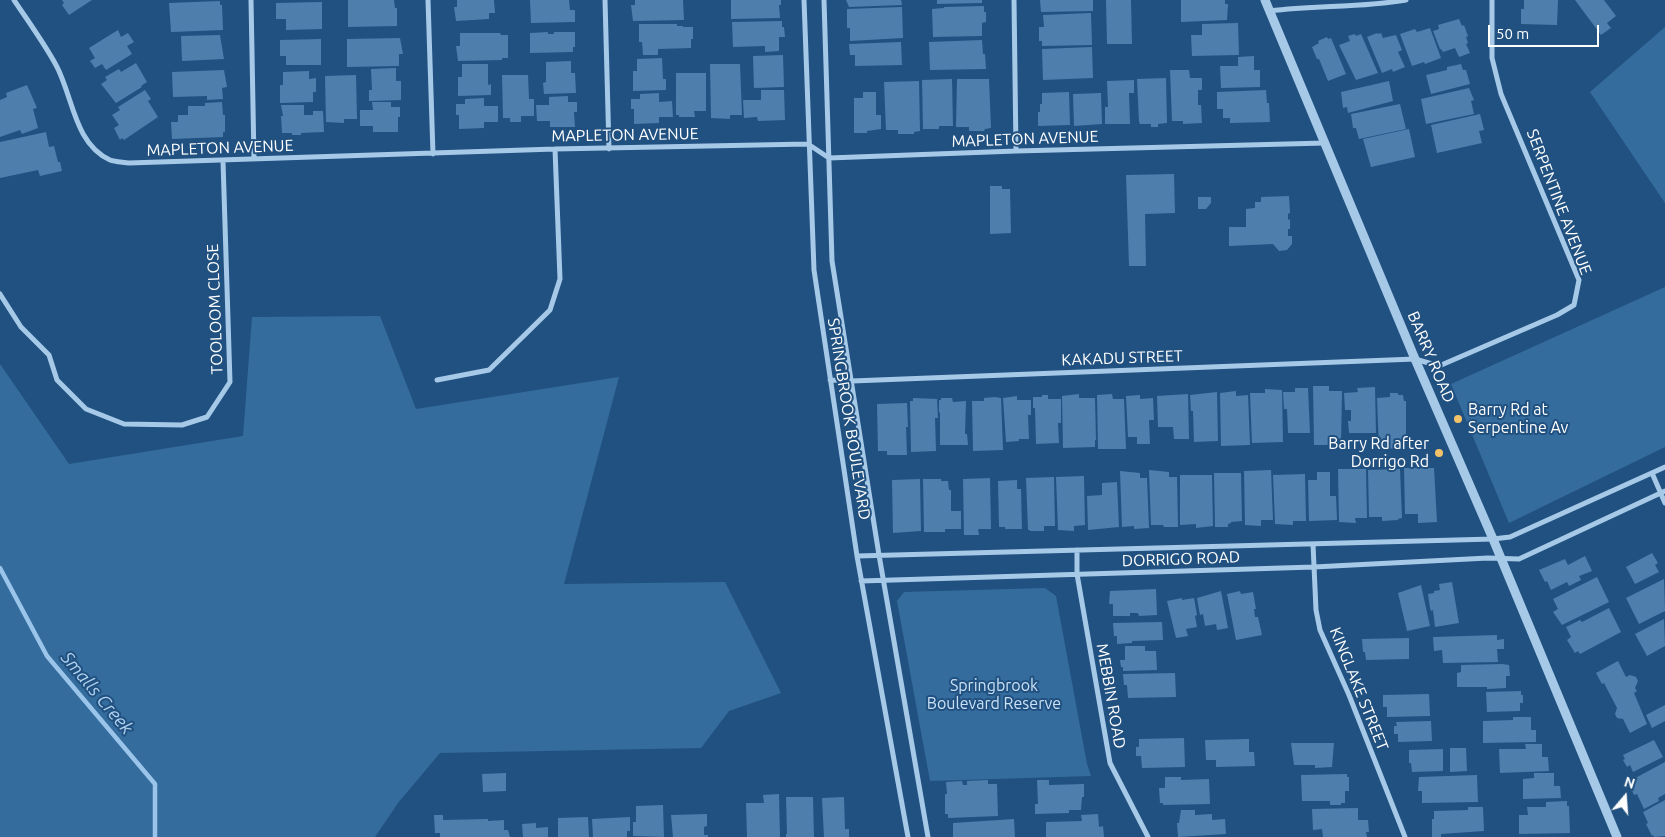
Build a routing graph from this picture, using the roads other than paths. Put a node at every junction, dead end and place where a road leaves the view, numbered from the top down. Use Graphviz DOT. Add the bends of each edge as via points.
graph roads {
  1 [pos="14,0"];
  2 [pos="251,0"];
  3 [pos="428,0"];
  4 [pos="605,0"];
  5 [pos="804,0"];
  6 [pos="824,0"];
  7 [pos="1014,0"];
  8 [pos="1265,0"];
  9 [pos="1406,0"];
  10 [pos="1492,0"];
  11 [pos="1270,11"];
  12 [pos="1326,143"];
  13 [pos="808,144"];
  14 [pos="610,148"];
  15 [pos="555,149"];
  16 [pos="1016,151"];
  17 [pos="433,154"];
  18 [pos="829,158"];
  19 [pos="254,159"];
  20 [pos="223,161"];
  21 [pos="0,294"];
  22 [pos="1415,358"];
  23 [pos="437,380"];
  24 [pos="830,380"];
  25 [pos="852,381"];
  26 [pos="1665,466"];
  27 [pos="1652,473"];
  28 [pos="1663,492"];
  29 [pos="1665,503"];
  30 [pos="1493,539"];
  31 [pos="1313,544"];
  32 [pos="1077,550"];
  33 [pos="879,555"];
  34 [pos="857,556"];
  35 [pos="1501,558"];
  36 [pos="1314,567"];
  37 [pos="1077,574"];
  38 [pos="884,580"];
  39 [pos="861,581"];
  40 [pos="908,837"];
  41 [pos="928,837"];
  42 [pos="1148,837"];
  43 [pos="1405,837"];
  44 [pos="1617,837"];
  1 -- 20 [label="street, MAPLETON AVENUE" via="57,66 81,132 96,151 111,160 129,163"];
  2 -- 19 [label="street"];
  3 -- 17 [label="street"];
  4 -- 14 [label="street"];
  5 -- 13 [label="street, SPRINGBROOK BOULEVARD"];
  6 -- 18 [label="street, SPRINGBROOK BOULEVARD"];
  7 -- 16 [label="street"];
  8 -- 11 [label="street, BARRY ROAD"];
  9 -- 11 [label="street"];
  10 -- 22 [label="street, SERPENTINE AVENUE" via="1492,58 1500,94 1579,280 1574,305 1439,366"];
  11 -- 12 [label="street, BARRY ROAD"];
  12 -- 16 [label="street, MAPLETON AVENUE"];
  12 -- 22 [label="street, BARRY ROAD"];
  13 -- 14 [label="street, MAPLETON AVENUE"];
  13 -- 18 [label="street"];
  13 -- 24 [label="street, SPRINGBROOK BOULEVARD" via="814,270"];
  14 -- 15 [label="street, MAPLETON AVENUE"];
  15 -- 17 [label="street, MAPLETON AVENUE"];
  15 -- 23 [label="street" via="560,279 550,310 488,370"];
  16 -- 18 [label="street, MAPLETON AVENUE"];
  17 -- 19 [label="street, MAPLETON AVENUE"];
  18 -- 25 [label="street, SPRINGBROOK BOULEVARD" via="832,261"];
  19 -- 20 [label="street, MAPLETON AVENUE"];
  20 -- 21 [label="street, TOOLOOM CLOSE" via="230,382 208,418 182,425 124,424 86,409 57,380 49,355 21,327"];
  22 -- 25 [label="street, KAKADU STREET"];
  22 -- 30 [label="street, BARRY ROAD"];
  24 -- 25 [label="street, KAKADU STREET"];
  24 -- 34 [label="street, SPRINGBROOK BOULEVARD"];
  25 -- 33 [label="street, SPRINGBROOK BOULEVARD"];
  26 -- 27 [label="street, DORRIGO ROAD"];
  27 -- 28 [label="street"];
  27 -- 30 [label="street, DORRIGO ROAD" via="1510,537"];
  28 -- 29 [label="street"];
  28 -- 35 [label="street, DORRIGO ROAD" via="1520,559"];
  30 -- 31 [label="street, DORRIGO ROAD"];
  30 -- 35 [label="street, BARRY ROAD"];
  31 -- 32 [label="street, DORRIGO ROAD"];
  31 -- 36 [label="street, KINGLAKE STREET"];
  32 -- 33 [label="street, DORRIGO ROAD"];
  32 -- 37 [label="street, MEBBIN ROAD"];
  33 -- 34 [label="street, DORRIGO ROAD"];
  33 -- 38 [label="street, SPRINGBROOK BOULEVARD"];
  34 -- 39 [label="street, SPRINGBROOK BOULEVARD"];
  35 -- 36 [label="street, DORRIGO ROAD"];
  35 -- 44 [label="street, BARRY ROAD"];
  36 -- 37 [label="street, DORRIGO ROAD"];
  36 -- 43 [label="street, KINGLAKE STREET" via="1320,630"];
  37 -- 38 [label="street, DORRIGO ROAD"];
  37 -- 42 [label="street, MEBBIN ROAD" via="1110,763"];
  38 -- 39 [label="street, DORRIGO ROAD"];
  38 -- 41 [label="street, SPRINGBROOK BOULEVARD"];
  39 -- 40 [label="street, SPRINGBROOK BOULEVARD"];
}
